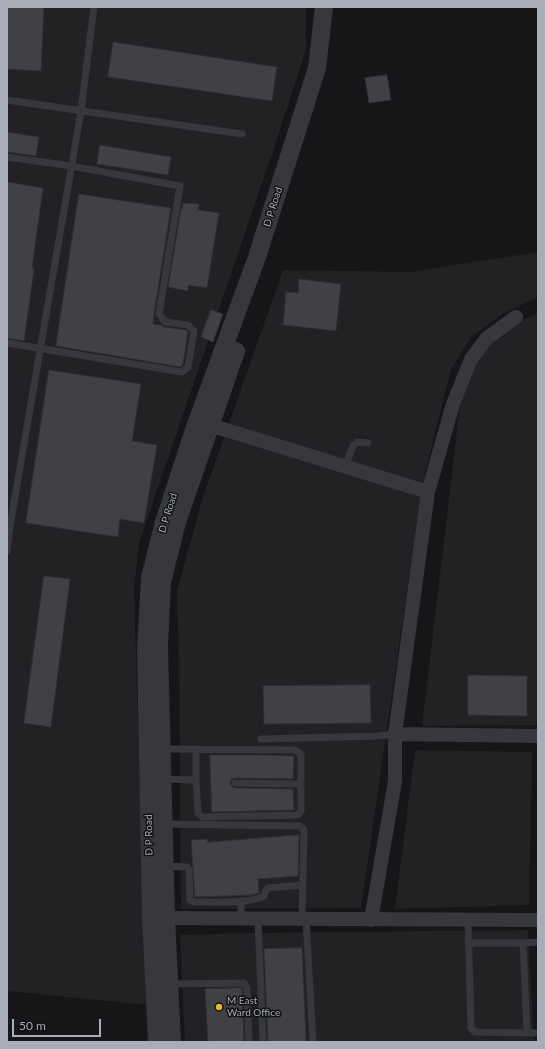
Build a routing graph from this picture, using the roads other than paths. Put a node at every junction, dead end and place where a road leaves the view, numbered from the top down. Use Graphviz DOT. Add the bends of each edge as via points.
graph roads {
  1 [pos="94,7"];
  2 [pos="324,7"];
  3 [pos="335,7"];
  4 [pos="7,100"];
  5 [pos="81,111"];
  6 [pos="242,134"];
  7 [pos="7,157"];
  8 [pos="71,166"];
  9 [pos="265,251"];
  10 [pos="516,317"];
  11 [pos="7,343"];
  12 [pos="40,348"];
  13 [pos="217,386"];
  14 [pos="210,426"];
  15 [pos="368,443"];
  16 [pos="345,467"];
  17 [pos="428,492"];
  18 [pos="8,526"];
  19 [pos="7,551"];
  20 [pos="160,562"];
  21 [pos="152,657"];
  22 [pos="395,734"];
  23 [pos="538,736"];
  24 [pos="261,739"];
  25 [pos="161,749"];
  26 [pos="196,749"];
  27 [pos="162,779"];
  28 [pos="196,780"];
  29 [pos="235,783"];
  30 [pos="301,784"];
  31 [pos="163,824"];
  32 [pos="164,866"];
  33 [pos="303,885"];
  34 [pos="241,901"];
  35 [pos="158,918"];
  36 [pos="241,918"];
  37 [pos="258,919"];
  38 [pos="304,919"];
  39 [pos="371,920"];
  40 [pos="468,920"];
  41 [pos="538,920"];
  42 [pos="538,942"];
  43 [pos="468,943"];
  44 [pos="524,943"];
  45 [pos="169,984"];
  46 [pos="527,1033"];
  47 [pos="538,1033"];
  48 [pos="157,1042"];
  49 [pos="172,1042"];
  50 [pos="249,1042"];
  51 [pos="263,1042"];
  52 [pos="313,1042"];
  1 -- 5 [label="lane"];
  2 -- 9 [label="street, D P Road" via="317,68"];
  3 -- 9 [label="street, D P Road" via="328,72"];
  4 -- 5 [label="lane"];
  5 -- 6 [label="lane"];
  5 -- 8 [label="lane"];
  7 -- 8 [label="lane"];
  8 -- 12 [label="lane"];
  8 -- 12 [label="lane" via="180,186 158,314 165,322 188,325 194,331 188,367 182,372"];
  9 -- 13 [label="street, D P Road"];
  10 -- 17 [label="street" via="487,338 472,359 453,404"];
  11 -- 12 [label="lane"];
  12 -- 18 [label="lane"];
  13 -- 14 [label="street, D P Road"];
  13 -- 20 [label="street, D P Road" via="195,427 164,522"];
  14 -- 16 [label="street"];
  14 -- 20 [label="street, D P Road" via="177,522"];
  15 -- 16 [label="lane" via="357,442 353,446"];
  16 -- 17 [label="street"];
  17 -- 22 [label="street"];
  18 -- 19 [label="lane"];
  20 -- 21 [label="street, D P Road" via="150,578"];
  21 -- 25 [label="street, D P Road"];
  21 -- 35 [label="street, D P Road"];
  22 -- 23 [label="street"];
  22 -- 24 [label="lane"];
  22 -- 39 [label="street" via="395,781"];
  25 -- 26 [label="lane"];
  25 -- 27 [label="street, D P Road"];
  26 -- 28 [label="lane"];
  26 -- 30 [label="lane" via="295,750 301,754"];
  27 -- 28 [label="lane"];
  27 -- 31 [label="street, D P Road"];
  28 -- 30 [label="lane" via="198,813 202,816 298,815 301,811"];
  29 -- 30 [label="lane"];
  31 -- 32 [label="street, D P Road"];
  31 -- 33 [label="lane" via="300,826 304,830"];
  32 -- 34 [label="lane" via="187,867 190,900 194,902"];
  32 -- 35 [label="street, D P Road"];
  33 -- 34 [label="lane" via="268,888 260,898"];
  33 -- 38 [label="lane"];
  34 -- 36 [label="lane"];
  35 -- 36 [label="street"];
  35 -- 45 [label="street, D P Road"];
  35 -- 48 [label="street, D P Road"];
  36 -- 37 [label="street"];
  37 -- 38 [label="street"];
  37 -- 51 [label="lane"];
  38 -- 39 [label="street"];
  38 -- 52 [label="lane"];
  39 -- 40 [label="street"];
  40 -- 41 [label="street"];
  40 -- 43 [label="lane"];
  42 -- 44 [label="lane"];
  43 -- 44 [label="lane"];
  43 -- 46 [label="lane" via="471,1028 475,1032"];
  44 -- 46 [label="lane"];
  45 -- 49 [label="street, D P Road"];
  45 -- 50 [label="lane" via="244,983 248,988"];
  46 -- 47 [label="lane"];
}
